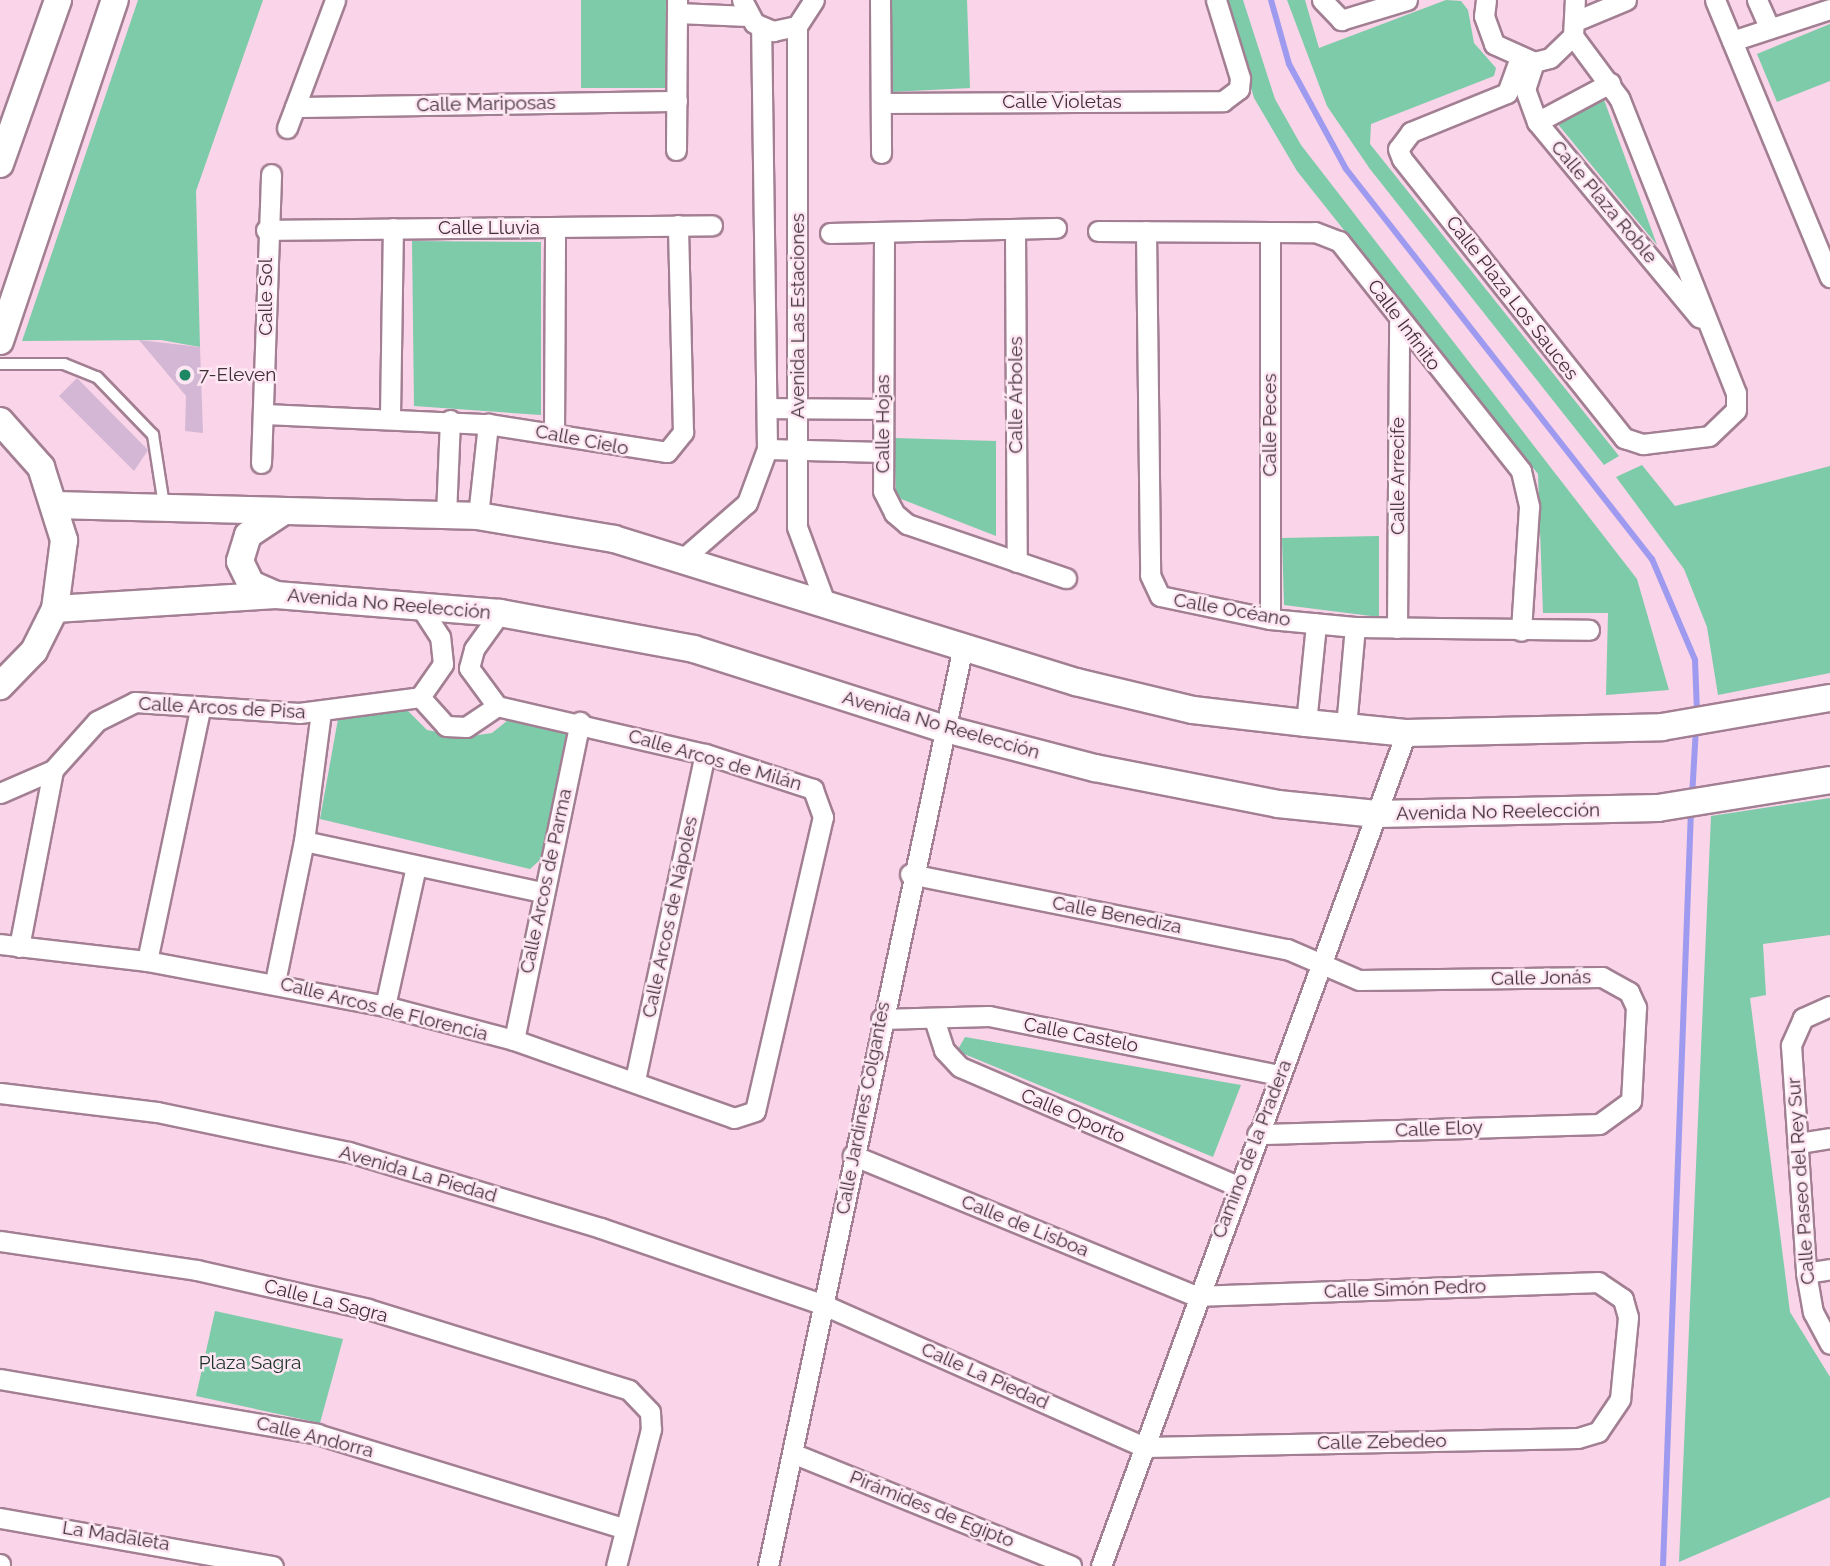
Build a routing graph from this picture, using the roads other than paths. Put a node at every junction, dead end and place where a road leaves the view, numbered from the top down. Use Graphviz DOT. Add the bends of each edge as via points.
graph roads {
  1 [pos="58,0"];
  2 [pos="115,0"];
  3 [pos="335,0"];
  4 [pos="814,0"];
  5 [pos="880,0"];
  6 [pos="1216,0"];
  7 [pos="1322,0"];
  8 [pos="1407,0"];
  9 [pos="1486,0"];
  10 [pos="1575,0"];
  11 [pos="1626,0"];
  12 [pos="1715,0"];
  13 [pos="1758,0"];
  14 [pos="677,7"];
  15 [pos="1830,9"];
  16 [pos="751,15"];
  17 [pos="797,26"];
  18 [pos="1769,27"];
  19 [pos="1575,28"];
  20 [pos="1732,41"];
  21 [pos="1527,61"];
  22 [pos="1610,83"];
  23 [pos="677,101"];
  24 [pos="881,103"];
  25 [pos="295,107"];
  26 [pos="1537,122"];
  27 [pos="287,128"];
  28 [pos="676,150"];
  29 [pos="881,153"];
  30 [pos="0,164"];
  31 [pos="271,174"];
  32 [pos="678,225"];
  33 [pos="712,225"];
  34 [pos="555,227"];
  35 [pos="393,228"];
  36 [pos="1056,228"];
  37 [pos="1016,229"];
  38 [pos="266,230"];
  39 [pos="1098,231"];
  40 [pos="1146,231"];
  41 [pos="884,232"];
  42 [pos="1270,232"];
  43 [pos="830,233"];
  44 [pos="1830,277"];
  45 [pos="1399,324"];
  46 [pos="1711,332"];
  47 [pos="0,341"];
  48 [pos="0,363"];
  49 [pos="768,408"];
  50 [pos="798,409"];
  51 [pos="883,409"];
  52 [pos="265,414"];
  53 [pos="390,415"];
  54 [pos="450,420"];
  55 [pos="0,421"];
  56 [pos="488,424"];
  57 [pos="554,432"];
  58 [pos="1633,443"];
  59 [pos="798,448"];
  60 [pos="767,449"];
  61 [pos="883,452"];
  62 [pos="261,463"];
  63 [pos="58,505"];
  64 [pos="164,508"];
  65 [pos="284,511"];
  66 [pos="446,514"];
  67 [pos="478,516"];
  68 [pos="685,557"];
  69 [pos="1017,562"];
  70 [pos="1066,578"];
  71 [pos="276,595"];
  72 [pos="824,600"];
  73 [pos="420,606"];
  74 [pos="55,609"];
  75 [pos="500,613"];
  76 [pos="1270,619"];
  77 [pos="1316,624"];
  78 [pos="1355,627"];
  79 [pos="1397,628"];
  80 [pos="1589,630"];
  81 [pos="1521,631"];
  82 [pos="962,651"];
  83 [pos="443,664"];
  84 [pos="470,668"];
  85 [pos="0,686"];
  86 [pos="420,697"];
  87 [pos="1830,698"];
  88 [pos="497,706"];
  89 [pos="200,709"];
  90 [pos="321,712"];
  91 [pos="580,722"];
  92 [pos="1306,723"];
  93 [pos="1346,727"];
  94 [pos="942,728"];
  95 [pos="1406,733"];
  96 [pos="705,754"];
  97 [pos="53,771"];
  98 [pos="1830,780"];
  99 [pos="0,793"];
  100 [pos="1376,814"];
  101 [pos="304,841"];
  102 [pos="416,866"];
  103 [pos="910,874"];
  104 [pos="542,892"];
  105 [pos="9,945"];
  106 [pos="147,961"];
  107 [pos="1322,964"];
  108 [pos="275,982"];
  109 [pos="385,1006"];
  110 [pos="1830,1006"];
  111 [pos="934,1018"];
  112 [pos="881,1019"];
  113 [pos="514,1040"];
  114 [pos="1280,1075"];
  115 [pos="635,1080"];
  116 [pos="0,1093"];
  117 [pos="755,1111"];
  118 [pos="1618,1115"];
  119 [pos="1257,1134"];
  120 [pos="1830,1138"];
  121 [pos="1800,1143"];
  122 [pos="853,1155"];
  123 [pos="1238,1186"];
  124 [pos="0,1241"];
  125 [pos="1830,1269"];
  126 [pos="1806,1273"];
  127 [pos="1196,1296"];
  128 [pos="824,1305"];
  129 [pos="1830,1344"];
  130 [pos="0,1379"];
  131 [pos="1613,1418"];
  132 [pos="1145,1447"];
  133 [pos="792,1453"];
  134 [pos="0,1518"];
  135 [pos="623,1528"];
  136 [pos="273,1566"];
  137 [pos="616,1566"];
  138 [pos="768,1566"];
  139 [pos="1071,1566"];
  140 [pos="1101,1566"];
  1 -- 30 [label="main road"];
  2 -- 47 [label="main road"];
  3 -- 25 [label="street"];
  4 -- 17 [label="street"];
  5 -- 24 [label="street"];
  6 -- 24 [label="street, Calle Violetas" via="1239,89 1223,102"];
  7 -- 8 [label="street" via="1341,20"];
  9 -- 21 [label="street" via="1486,31 1505,54"];
  10 -- 19 [label="street"];
  11 -- 19 [label="street"];
  12 -- 20 [label="street"];
  13 -- 18 [label="street"];
  14 -- 16 [label="street"];
  14 -- 23 [label="street"];
  15 -- 18 [label="street"];
  16 -- 17 [label="street"];
  16 -- 49 [label="street, Avenida Las Estaciones"];
  17 -- 50 [label="street, Avenida Las Estaciones"];
  18 -- 20 [label="street"];
  19 -- 21 [label="street" via="1557,53"];
  19 -- 22 [label="street, Calle Plaza Roble"];
  20 -- 44 [label="street"];
  21 -- 26 [label="street, Calle Plaza Roble" via="1525,89"];
  21 -- 58 [label="street, Calle Plaza Los Sauces" via="1500,99 1410,132 1398,149"];
  22 -- 26 [label="street"];
  22 -- 46 [label="street, Calle Plaza Roble"];
  23 -- 25 [label="street, Calle Mariposas"];
  23 -- 28 [label="street"];
  24 -- 29 [label="street"];
  25 -- 27 [label="street"];
  26 -- 46 [label="street, Calle Plaza Roble"];
  31 -- 38 [label="street, Calle Sol"];
  32 -- 33 [label="street, Calle Lluvia"];
  32 -- 34 [label="street, Calle Lluvia"];
  32 -- 57 [label="street, Calle Cielo" via="683,432 678,444 654,454"];
  34 -- 35 [label="street, Calle Lluvia"];
  34 -- 57 [label="street"];
  35 -- 38 [label="street, Calle Lluvia"];
  35 -- 53 [label="street"];
  36 -- 37 [label="street"];
  37 -- 41 [label="street"];
  37 -- 69 [label="street, Calle Árboles"];
  38 -- 52 [label="street, Calle Sol"];
  39 -- 40 [label="street, Calle Infinito"];
  40 -- 42 [label="street, Calle Infinito"];
  40 -- 76 [label="street, Calle Océano" via="1153,586 1171,601"];
  41 -- 43 [label="street"];
  41 -- 51 [label="street, Calle Hojas"];
  42 -- 45 [label="street, Calle Infinito" via="1315,232 1339,241"];
  42 -- 76 [label="street, Calle Peces"];
  45 -- 79 [label="street, Calle Arrecife"];
  45 -- 81 [label="street, Calle Infinito" via="1509,454 1528,486"];
  46 -- 58 [label="street, Calle Plaza Roble" via="1736,393 1737,410 1726,426 1709,436"];
  48 -- 64 [label="lane" via="64,364 97,377 153,435"];
  49 -- 50 [label="street"];
  49 -- 60 [label="street, Avenida Las Estaciones"];
  50 -- 51 [label="street"];
  50 -- 59 [label="street, Avenida Las Estaciones"];
  51 -- 61 [label="street, Calle Hojas"];
  52 -- 53 [label="street, Calle Cielo"];
  52 -- 62 [label="street, Calle Sol"];
  53 -- 54 [label="street, Calle Cielo"];
  54 -- 56 [label="street, Calle Cielo"];
  54 -- 66 [label="street"];
  55 -- 63 [label="main road" via="41,467"];
  56 -- 57 [label="street, Calle Cielo"];
  56 -- 67 [label="street"];
  59 -- 60 [label="street"];
  59 -- 61 [label="street"];
  59 -- 72 [label="street, Avenida Las Estaciones" via="797,527"];
  60 -- 68 [label="street, Avenida Las Estaciones" via="747,503"];
  61 -- 69 [label="street, Calle Hojas" via="883,491 907,524"];
  63 -- 64 [label="main road"];
  63 -- 74 [label="main road" via="64,540"];
  64 -- 65 [label="main road"];
  65 -- 66 [label="main road"];
  65 -- 71 [label="main road" via="248,535 240,561 251,584"];
  66 -- 67 [label="main road"];
  67 -- 68 [label="main road"];
  68 -- 72 [label="main road"];
  69 -- 70 [label="street, Calle Hojas"];
  71 -- 73 [label="main road, Avenida No Reelección"];
  71 -- 74 [label="main road, Avenida No Reelección"];
  72 -- 82 [label="main road"];
  73 -- 75 [label="main road, Avenida No Reelección"];
  73 -- 83 [label="street" via="440,637"];
  74 -- 85 [label="main road" via="34,651"];
  75 -- 84 [label="street" via="474,649"];
  75 -- 94 [label="main road, Avenida No Reelección" via="694,649"];
  76 -- 77 [label="street, Calle Océano"];
  77 -- 78 [label="street, Calle Océano"];
  77 -- 92 [label="street"];
  78 -- 79 [label="street, Calle Océano"];
  78 -- 93 [label="street"];
  79 -- 81 [label="street, Calle Océano"];
  80 -- 81 [label="street, Calle Océano"];
  82 -- 92 [label="main road" via="1193,710"];
  82 -- 94 [label="street, Calle Jardines Colgantes"];
  83 -- 84 [label="street"];
  83 -- 86 [label="street"];
  84 -- 88 [label="street"];
  86 -- 88 [label="street" via="446,726 466,727"];
  86 -- 90 [label="street, Calle Arcos de Pisa"];
  87 -- 95 [label="main road" via="1662,727"];
  88 -- 91 [label="street, Calle Arcos de Milán"];
  89 -- 90 [label="street, Calle Arcos de Pisa"];
  89 -- 97 [label="street, Calle Arcos de Pisa" via="135,702 116,707"];
  89 -- 106 [label="street"];
  90 -- 101 [label="street"];
  91 -- 96 [label="street, Calle Arcos de Milán"];
  91 -- 104 [label="street, Calle Arcos de Parma"];
  92 -- 93 [label="main road"];
  93 -- 95 [label="main road"];
  94 -- 100 [label="main road, Avenida No Reelección" via="1095,768 1278,804"];
  94 -- 103 [label="street, Calle Jardines Colgantes"];
  95 -- 100 [label="street, Camino de la Pradera"];
  96 -- 115 [label="street, Calle Arcos de Nápoles"];
  96 -- 117 [label="street, Calle Arcos de Milán" via="807,786 820,800 823,817"];
  97 -- 99 [label="street, Calle Arcos de Pisa"];
  97 -- 105 [label="street"];
  98 -- 100 [label="main road, Avenida No Reelección" via="1658,808"];
  100 -- 107 [label="street, Camino de la Pradera"];
  101 -- 102 [label="street"];
  101 -- 108 [label="street"];
  102 -- 104 [label="street"];
  102 -- 109 [label="street"];
  103 -- 107 [label="street, Calle Benediza" via="1274,946"];
  103 -- 112 [label="street, Calle Jardines Colgantes"];
  104 -- 113 [label="street, Calle Arcos de Parma"];
  105 -- 106 [label="street, Calle Arcos de Florencia"];
  106 -- 108 [label="street, Calle Arcos de Florencia"];
  107 -- 114 [label="street, Camino de la Pradera"];
  107 -- 118 [label="street, Calle Jonás" via="1377,982 1602,977 1618,982 1636,1007 1635,1084"];
  108 -- 109 [label="street, Calle Arcos de Florencia"];
  109 -- 113 [label="street, Calle Arcos de Florencia"];
  110 -- 121 [label="street, Calle Paseo del Rey Sur" via="1803,1017 1791,1045"];
  111 -- 112 [label="street, Calle Castelo"];
  111 -- 114 [label="street, Calle Castelo" via="989,1016"];
  111 -- 123 [label="street, Calle Oporto" via="944,1050 960,1068"];
  112 -- 122 [label="street, Calle Jardines Colgantes"];
  113 -- 115 [label="street, Calle Arcos de Florencia"];
  114 -- 119 [label="street, Camino de la Pradera"];
  115 -- 117 [label="street, Calle Arcos de Florencia" via="734,1118"];
  116 -- 128 [label="street, Avenida La Piedad" via="157,1112 349,1152"];
  118 -- 119 [label="street, Calle Eloy" via="1599,1124"];
  119 -- 123 [label="street, Camino de la Pradera"];
  120 -- 121 [label="street"];
  121 -- 126 [label="street, Calle Paseo del Rey Sur"];
  122 -- 127 [label="street, Calle de Lisboa"];
  122 -- 128 [label="street, Calle Jardines Colgantes"];
  123 -- 127 [label="street, Camino de la Pradera"];
  124 -- 135 [label="street, Calle La Sagra" via="197,1270 368,1309 629,1390 642,1400 651,1429"];
  125 -- 126 [label="street"];
  126 -- 129 [label="street, Calle Paseo del Rey Sur" via="1812,1312"];
  127 -- 131 [label="street, Calle Simón Pedro" via="1598,1282 1613,1288 1628,1317"];
  127 -- 132 [label="street, Camino de la Pradera"];
  128 -- 132 [label="street, Calle La Piedad"];
  128 -- 133 [label="street, Calle Jardines Colgantes"];
  130 -- 135 [label="street, Calle Andorra" via="317,1434"];
  131 -- 132 [label="street, Calle Zebedeo" via="1578,1438"];
  132 -- 140 [label="street, Camino de la Pradera"];
  133 -- 138 [label="street, Calle Jardines Colgantes"];
  133 -- 139 [label="street, Pirámides de Egipto"];
  134 -- 136 [label="street, La Madaleta"];
  135 -- 137 [label="street"];
}
